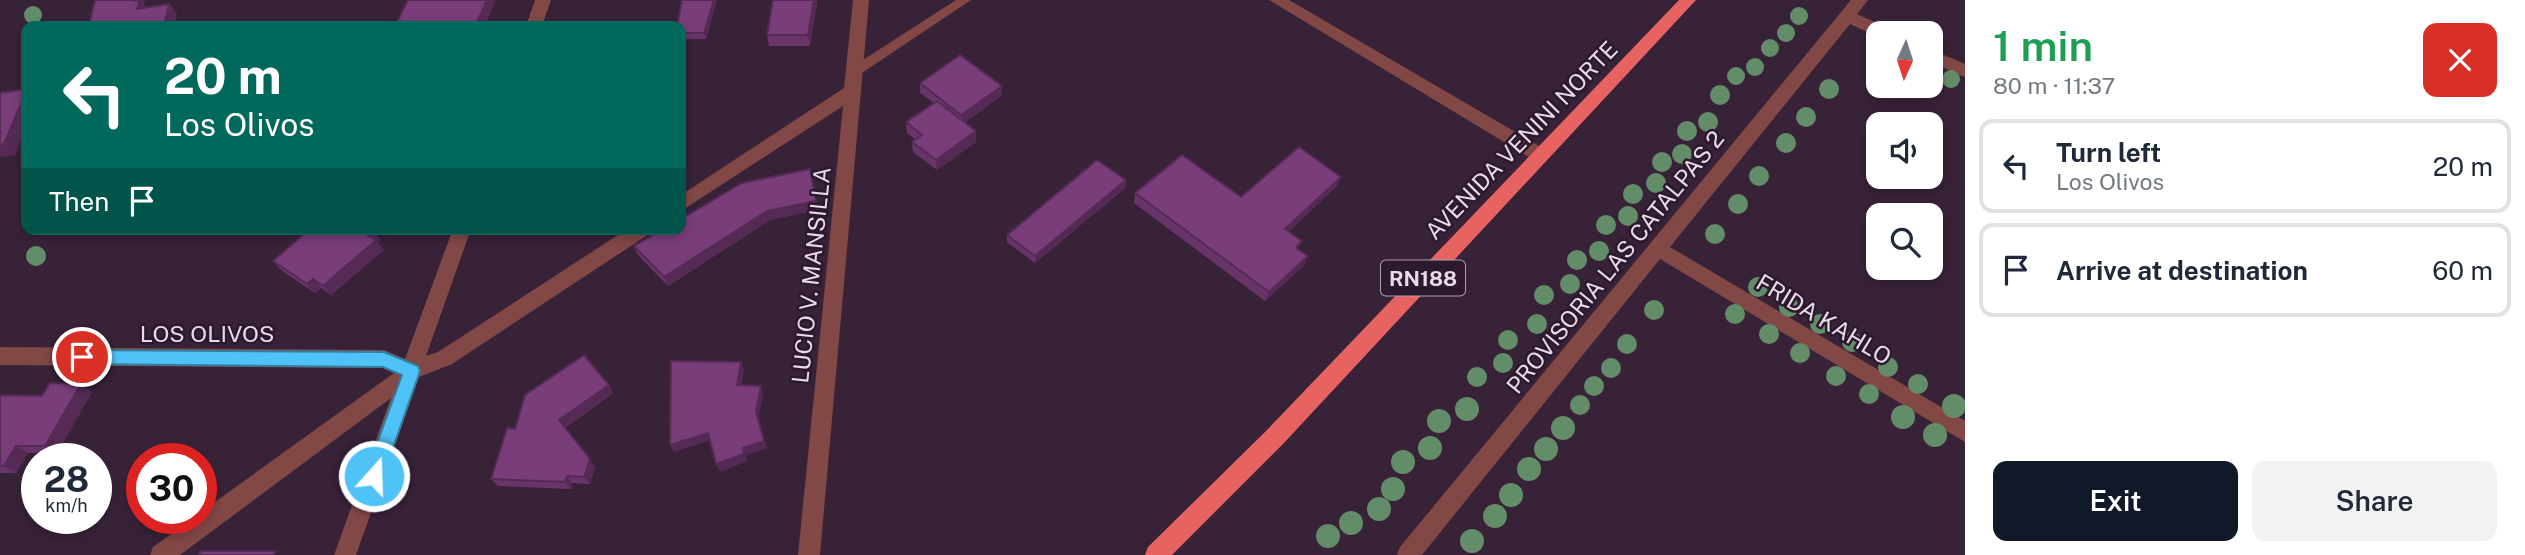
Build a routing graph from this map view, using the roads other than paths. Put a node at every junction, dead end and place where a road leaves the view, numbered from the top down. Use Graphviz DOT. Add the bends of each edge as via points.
graph roads {
  1 [pos="543,0"];
  2 [pos="861,0"];
  3 [pos="965,0"];
  4 [pos="1278,0"];
  5 [pos="1688,0"];
  6 [pos="1860,0"];
  7 [pos="1847,16"];
  8 [pos="536,21"];
  9 [pos="1866,25"];
  10 [pos="1943,61"];
  11 [pos="1965,71"];
  12 [pos="854,81"];
  13 [pos="1540,155"];
  14 [pos="686,200"];
  15 [pos="460,235"];
  16 [pos="633,235"];
  17 [pos="1657,248"];
  18 [pos="0,356"];
  19 [pos="412,371"];
  20 [pos="1965,432"];
  21 [pos="161,555"];
  22 [pos="345,555"];
  23 [pos="808,555"];
  24 [pos="1156,555"];
  25 [pos="1408,555"];
  1 -- 8 [label="street"];
  2 -- 12 [label="street, LUCIO V. MANSILLA"];
  3 -- 12 [label="lane"];
  4 -- 13 [label="street"];
  5 -- 13 [label="highway, AVENIDA VENINI NORTE / RN188"];
  6 -- 7 [label="street, PROVISORIA LAS CATALPAS 2"];
  7 -- 9 [label="street"];
  7 -- 17 [label="street, PROVISORIA LAS CATALPAS 2"];
  10 -- 11 [label="street"];
  12 -- 14 [label="street"];
  12 -- 23 [label="street, LUCIO V. MANSILLA"];
  13 -- 24 [label="highway, AVENIDA VENINI NORTE / RN188" via="1275,437"];
  15 -- 19 [label="street"];
  16 -- 19 [label="street" via="445,358"];
  17 -- 20 [label="street, FRIDA KAHLO"];
  17 -- 25 [label="street, PROVISORIA LAS CATALPAS 2"];
  18 -- 19 [label="street, LOS OLIVOS" via="384,359"];
  19 -- 21 [label="street"];
  19 -- 22 [label="street"];
}
